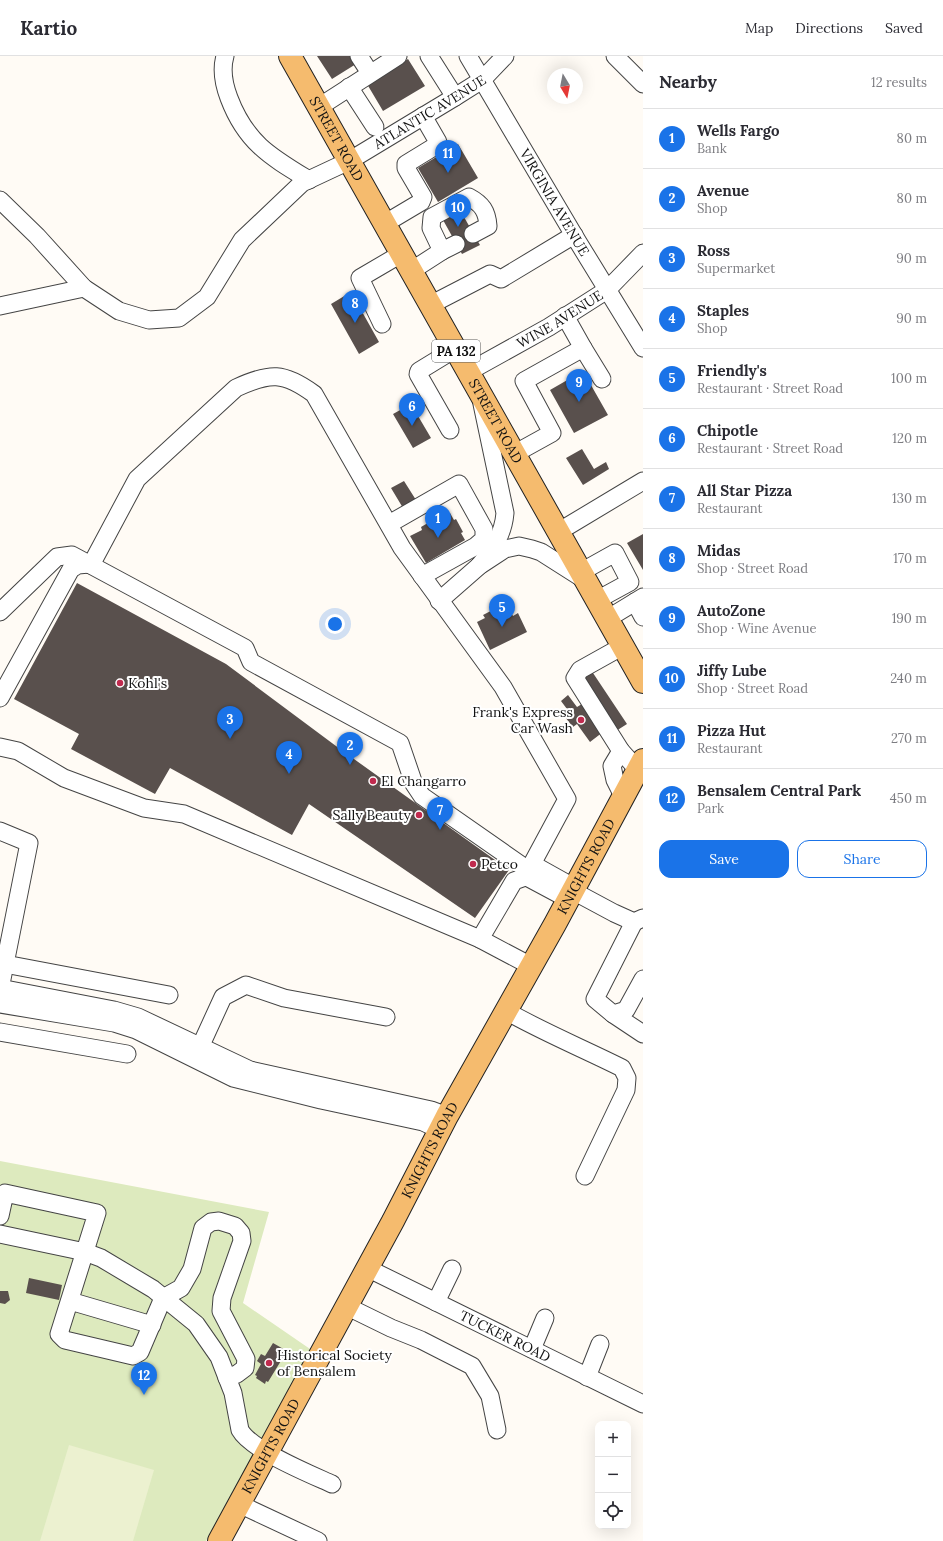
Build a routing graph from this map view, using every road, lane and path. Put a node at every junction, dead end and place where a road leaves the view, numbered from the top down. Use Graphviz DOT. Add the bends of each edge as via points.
graph roads {
  1 [pos="225,56"];
  2 [pos="290,56"];
  3 [pos="359,56"];
  4 [pos="398,56"];
  5 [pos="429,56"];
  6 [pos="468,56"];
  7 [pos="506,56"];
  8 [pos="615,56"];
  9 [pos="370,73"];
  10 [pos="482,80"];
  11 [pos="643,84"];
  12 [pos="349,87"];
  13 [pos="455,97"];
  14 [pos="319,107"];
  15 [pos="423,116"];
  16 [pos="375,127"];
  17 [pos="349,161"];
  18 [pos="310,180"];
  19 [pos="0,200"];
  20 [pos="384,224"];
  21 [pos="473,234"];
  22 [pos="574,235"];
  23 [pos="643,253"];
  24 [pos="406,262"];
  25 [pos="84,288"];
  26 [pos="607,290"];
  27 [pos="430,305"];
  28 [pos="0,306"];
  29 [pos="565,316"];
  30 [pos="382,324"];
  31 [pos="583,348"];
  32 [pos="643,348"];
  33 [pos="455,349"];
  34 [pos="468,372"];
  35 [pos="602,380"];
  36 [pos="479,392"];
  37 [pos="450,430"];
  38 [pos="514,454"];
  39 [pos="643,481"];
  40 [pos="389,524"];
  41 [pos="558,532"];
  42 [pos="90,565"];
  43 [pos="479,566"];
  44 [pos="422,576"];
  45 [pos="583,576"];
  46 [pos="639,600"];
  47 [pos="439,601"];
  48 [pos="602,609"];
  49 [pos="0,612"];
  50 [pos="643,617"];
  51 [pos="623,646"];
  52 [pos="643,656"];
  53 [pos="643,682"];
  54 [pos="0,698"];
  55 [pos="0,747"];
  56 [pos="621,751"];
  57 [pos="641,768"];
  58 [pos="625,793"];
  59 [pos="0,831"];
  60 [pos="528,870"];
  61 [pos="572,893"];
  62 [pos="639,920"];
  63 [pos="480,939"];
  64 [pos="2,963"];
  65 [pos="531,966"];
  66 [pos="643,979"];
  67 [pos="0,988"];
  68 [pos="169,995"];
  69 [pos="0,1004"];
  70 [pos="506,1011"];
  71 [pos="613,1014"];
  72 [pos="386,1017"];
  73 [pos="0,1032"];
  74 [pos="643,1034"];
  75 [pos="197,1052"];
  76 [pos="127,1054"];
  77 [pos="444,1123"];
  78 [pos="585,1176"];
  79 [pos="0,1216"];
  80 [pos="0,1234"];
  81 [pos="85,1252"];
  82 [pos="367,1268"];
  83 [pos="452,1270"];
  84 [pos="164,1298"];
  85 [pos="70,1302"];
  86 [pos="436,1302"];
  87 [pos="346,1306"];
  88 [pos="545,1318"];
  89 [pos="152,1325"];
  90 [pos="600,1344"];
  91 [pos="532,1349"];
  92 [pos="587,1377"];
  93 [pos="227,1378"];
  94 [pos="643,1404"];
  95 [pos="497,1430"];
  96 [pos="267,1452"];
  97 [pos="332,1484"];
  98 [pos="239,1504"];
  99 [pos="219,1541"];
  100 [pos="318,1541"];
  1 -- 18 [label="street" via="225,87 235,114 251,138 276,160"];
  2 -- 14 [label="main road, STREET ROAD / PA 132"];
  3 -- 9 [label="street"];
  4 -- 9 [label="street"];
  5 -- 13 [label="street"];
  6 -- 10 [label="street, VIRGINIA AVENUE"];
  7 -- 10 [label="street, ATLANTIC AVENUE"];
  8 -- 11 [label="street"];
  9 -- 12 [label="street"];
  10 -- 13 [label="street, ATLANTIC AVENUE"];
  10 -- 22 [label="street, VIRGINIA AVENUE"];
  12 -- 14 [label="street"];
  12 -- 16 [label="street"];
  13 -- 15 [label="street, ATLANTIC AVENUE"];
  14 -- 17 [label="main road, STREET ROAD / PA 132"];
  15 -- 17 [label="street, ATLANTIC AVENUE"];
  15 -- 20 [label="street" via="438,142 406,164 406,168 423,198 421,202"];
  17 -- 18 [label="street, ATLANTIC AVENUE"];
  17 -- 20 [label="main road, STREET ROAD / PA 132"];
  18 -- 25 [label="street, ATLANTIC AVENUE" via="302,183 242,240 207,297 179,318 149,320 119,311"];
  19 -- 25 [label="street, ATLANTIC AVENUE"];
  20 -- 24 [label="main road, STREET ROAD / PA 132"];
  21 -- 24 [label="street" via="488,226 488,216 479,202 469,197 432,217 431,228 449,247"];
  22 -- 26 [label="street, VIRGINIA AVENUE"];
  22 -- 27 [label="street" via="501,279 490,274"];
  23 -- 26 [label="street, WINE AVENUE"];
  24 -- 27 [label="main road, STREET ROAD / PA 132"];
  24 -- 30 [label="street" via="360,278"];
  25 -- 28 [label="street"];
  26 -- 29 [label="street, WINE AVENUE"];
  26 -- 32 [label="street, VIRGINIA AVENUE"];
  27 -- 33 [label="main road, STREET ROAD / PA 132"];
  29 -- 31 [label="street"];
  29 -- 34 [label="street, WINE AVENUE"];
  31 -- 35 [label="street"];
  31 -- 38 [label="street" via="524,381 552,434"];
  33 -- 34 [label="main road, STREET ROAD / PA 132"];
  33 -- 37 [label="street" via="418,374"];
  34 -- 36 [label="main road, STREET ROAD / PA 132"];
  36 -- 38 [label="main road, STREET ROAD / PA 132"];
  36 -- 43 [label="street" via="505,514 504,526 498,541"];
  38 -- 41 [label="main road, STREET ROAD / PA 132"];
  39 -- 41 [label="street"];
  40 -- 42 [label="street" via="314,394 298,382 284,377 267,376 236,388 137,479"];
  40 -- 44 [label="street"];
  40 -- 44 [label="street" via="459,484 484,529 484,539"];
  41 -- 45 [label="main road, STREET ROAD / PA 132"];
  42 -- 49 [label="street" via="72,555 57,557"];
  42 -- 54 [label="street" via="78,565 71,569"];
  42 -- 60 [label="street" via="245,648 251,662 400,743 414,784 422,796"];
  43 -- 45 [label="street" via="505,549 519,546 541,552"];
  43 -- 47 [label="street"];
  44 -- 47 [label="street"];
  45 -- 48 [label="main road, STREET ROAD / PA 132"];
  45 -- 48 [label="street" via="615,553 630,582"];
  46 -- 48 [label="street"];
  46 -- 50 [label="street"];
  47 -- 60 [label="street" via="503,687 567,799"];
  48 -- 51 [label="main road, STREET ROAD / PA 132"];
  51 -- 52 [label="main road"];
  51 -- 53 [label="main road, STREET ROAD / PA 132"];
  51 -- 56 [label="street" via="580,670 575,678"];
  55 -- 63 [label="street" via="18,751 64,778 144,808 184,814"];
  56 -- 57 [label="street"];
  56 -- 58 [label="street" via="612,766 615,780"];
  57 -- 58 [label="main road, KNIGHTS ROAD"];
  58 -- 61 [label="main road, KNIGHTS ROAD"];
  59 -- 64 [label="street" via="28,843"];
  60 -- 61 [label="street"];
  60 -- 63 [label="street" via="514,881"];
  61 -- 62 [label="street" via="614,913"];
  61 -- 65 [label="main road, KNIGHTS ROAD"];
  62 -- 71 [label="street" via="595,999"];
  63 -- 65 [label="street"];
  64 -- 67 [label="street"];
  64 -- 68 [label="street"];
  65 -- 70 [label="main road, KNIGHTS ROAD"];
  66 -- 71 [label="street" via="626,1010"];
  67 -- 75 [label="street" via="101,1007 138,1017"];
  69 -- 75 [label="street" via="114,1023"];
  70 -- 77 [label="main road, KNIGHTS ROAD"];
  70 -- 78 [label="street" via="622,1068 627,1078 626,1090"];
  71 -- 74 [label="street"];
  72 -- 75 [label="street" via="284,998 246,985 223,997"];
  73 -- 76 [label="street"];
  75 -- 77 [label="street" via="250,1070 431,1110"];
  77 -- 82 [label="main road, KNIGHTS ROAD"];
  79 -- 81 [label="street" via="5,1193 97,1213"];
  80 -- 81 [label="street"];
  81 -- 84 [label="street" via="107,1262"];
  81 -- 85 [label="street"];
  82 -- 86 [label="street, TUCKER ROAD"];
  82 -- 87 [label="main road, KNIGHTS ROAD"];
  83 -- 86 [label="street"];
  84 -- 89 [label="street"];
  84 -- 93 [label="street" via="196,1324 219,1357"];
  84 -- 93 [label="street" via="181,1288 192,1269 203,1228 211,1222 219,1221 235,1226 241,1233 242,1241 222,1298 221,1311 246,1359 245,1368"];
  85 -- 89 [label="street"];
  85 -- 89 [label="street" via="59,1334 65,1340 133,1356 140,1352"];
  86 -- 91 [label="street, TUCKER ROAD"];
  87 -- 95 [label="street" via="472,1366 490,1396"];
  87 -- 96 [label="main road, KNIGHTS ROAD"];
  88 -- 91 [label="street"];
  90 -- 92 [label="street"];
  91 -- 92 [label="street, TUCKER ROAD"];
  92 -- 94 [label="street, TUCKER ROAD"];
  93 -- 96 [label="street" via="233,1393 240,1430"];
  96 -- 97 [label="street"];
  96 -- 98 [label="main road, KNIGHTS ROAD"];
  98 -- 99 [label="main road, KNIGHTS ROAD"];
  98 -- 100 [label="street"];
}
